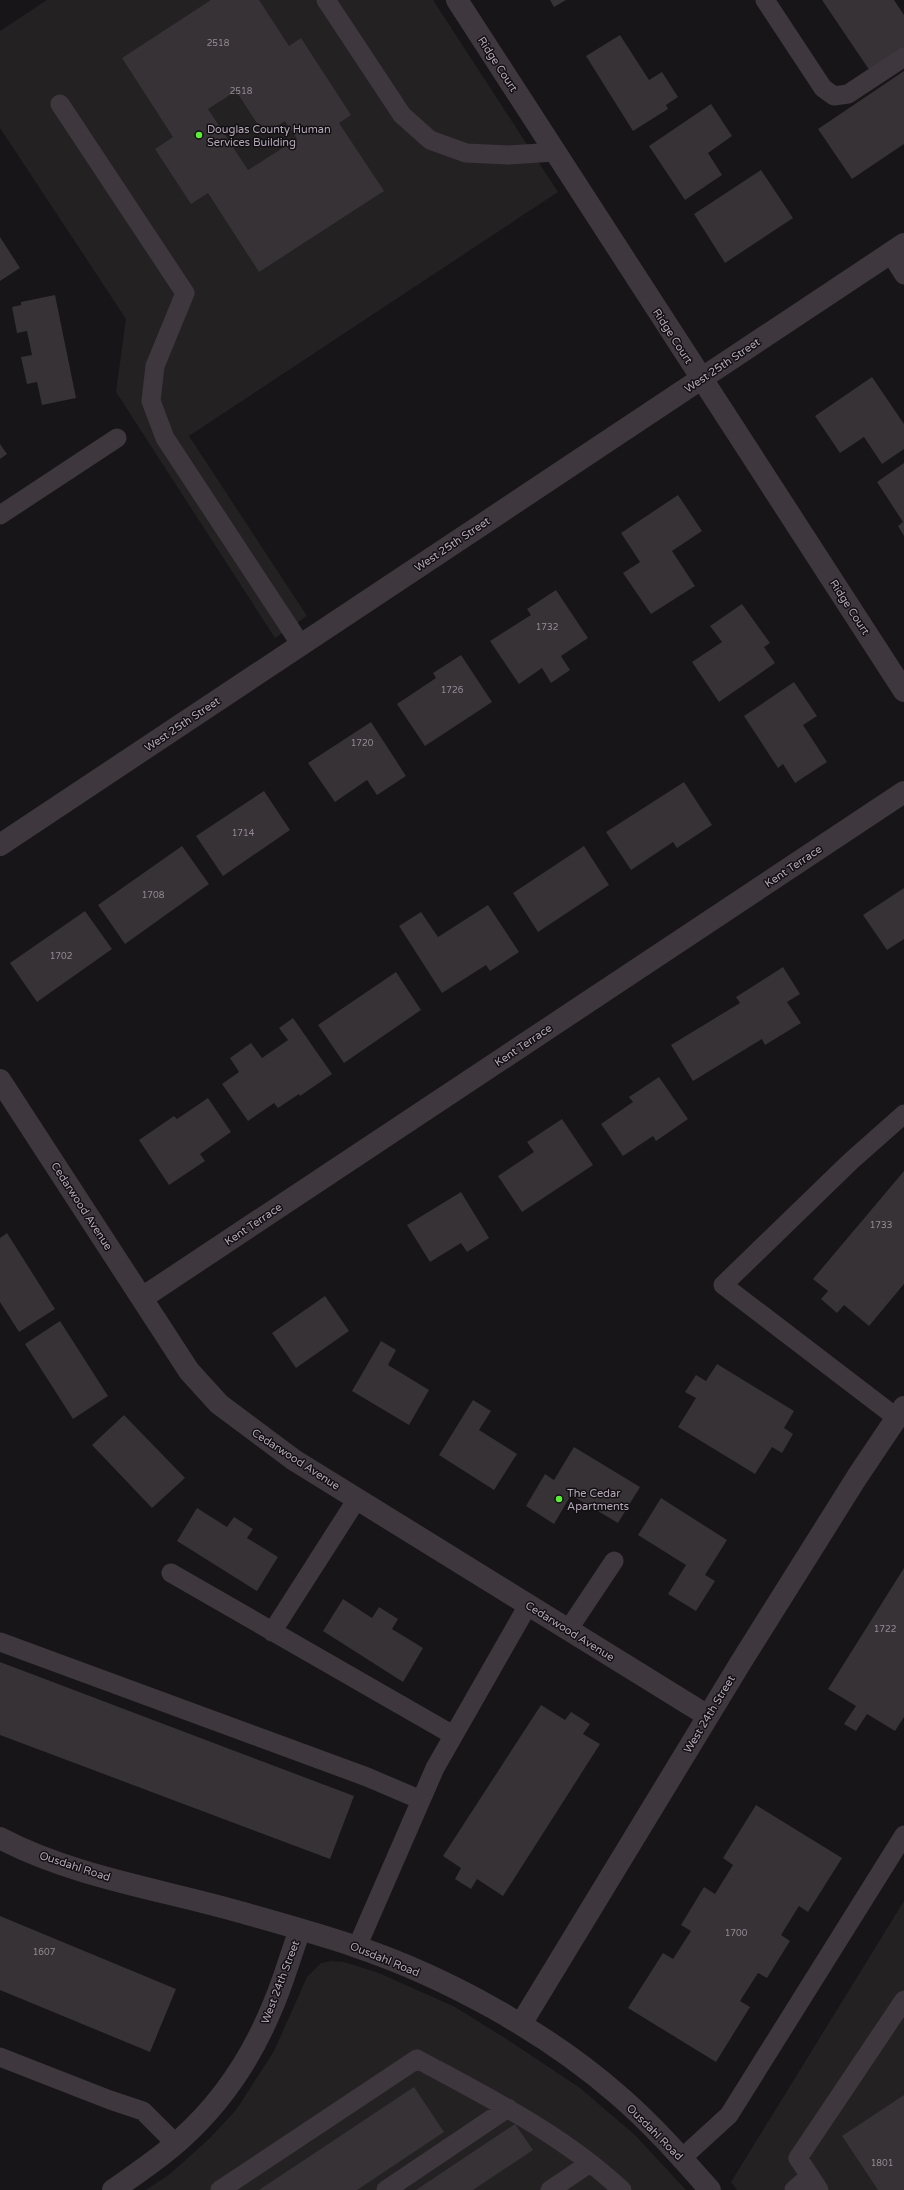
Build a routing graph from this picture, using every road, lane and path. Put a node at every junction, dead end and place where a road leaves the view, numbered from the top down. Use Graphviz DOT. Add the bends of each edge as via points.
graph roads {
  1 [pos="326,0"];
  2 [pos="457,0"];
  3 [pos="765,0"];
  4 [pos="904,57"];
  5 [pos="60,104"];
  6 [pos="555,152"];
  7 [pos="897,249"];
  8 [pos="904,275"];
  9 [pos="701,378"];
  10 [pos="117,438"];
  11 [pos="0,515"];
  12 [pos="301,645"];
  13 [pos="904,691"];
  14 [pos="904,792"];
  15 [pos="0,845"];
  16 [pos="0,1080"];
  17 [pos="904,1114"];
  18 [pos="142,1298"];
  19 [pos="901,1413"];
  20 [pos="357,1499"];
  21 [pos="614,1561"];
  22 [pos="171,1573"];
  23 [pos="528,1605"];
  24 [pos="568,1630"];
  25 [pos="272,1632"];
  26 [pos="0,1642"];
  27 [pos="708,1716"];
  28 [pos="453,1735"];
  29 [pos="420,1800"];
  30 [pos="904,1835"];
  31 [pos="0,1838"];
  32 [pos="300,1930"];
  33 [pos="357,1947"];
  34 [pos="904,2000"];
  35 [pos="521,2024"];
  36 [pos="0,2057"];
  37 [pos="508,2108"];
  38 [pos="175,2143"];
  39 [pos="682,2158"];
  40 [pos="590,2163"];
  41 [pos="814,2183"];
  42 [pos="113,2190"];
  43 [pos="220,2190"];
  44 [pos="386,2190"];
  45 [pos="550,2190"];
  46 [pos="622,2190"];
  47 [pos="710,2190"];
  48 [pos="794,2190"];
  1 -- 6 [label="lane" via="402,115 430,140 466,153 508,155"];
  2 -- 6 [label="street, Ridge Court"];
  3 -- 4 [label="lane" via="823,88 834,96 848,94"];
  5 -- 12 [label="lane" via="185,293 155,366 151,401 165,438"];
  6 -- 9 [label="street, Ridge Court"];
  7 -- 8 [label="lane"];
  7 -- 9 [label="street, West 25th Street"];
  9 -- 12 [label="street, West 25th Street"];
  9 -- 13 [label="street, Ridge Court"];
  10 -- 11 [label="lane"];
  12 -- 15 [label="street, West 25th Street"];
  14 -- 18 [label="street, Kent Terrace"];
  16 -- 18 [label="street, Cedarwood Avenue"];
  17 -- 19 [label="lane" via="851,1161 723,1286"];
  18 -- 20 [label="street, Cedarwood Avenue" via="189,1370 219,1404 294,1460"];
  19 -- 27 [label="street, West 24th Street" via="857,1477"];
  20 -- 23 [label="street, Cedarwood Avenue"];
  20 -- 25 [label="lane"];
  21 -- 24 [label="lane"];
  22 -- 25 [label="lane"];
  23 -- 24 [label="street, Cedarwood Avenue"];
  23 -- 28 [label="lane"];
  24 -- 27 [label="street, Cedarwood Avenue"];
  25 -- 28 [label="lane"];
  26 -- 29 [label="lane" via="367,1777"];
  27 -- 35 [label="street, West 24th Street"];
  28 -- 29 [label="lane"];
  29 -- 33 [label="lane"];
  30 -- 39 [label="lane" via="729,2115"];
  31 -- 32 [label="street, Ousdahl Road" via="59,1863"];
  32 -- 33 [label="street, Ousdahl Road"];
  32 -- 38 [label="street, West 24th Street" via="272,2010 248,2056 224,2092 197,2123"];
  33 -- 35 [label="street, Ousdahl Road" via="407,1966"];
  34 -- 41 [label="lane" via="798,2158"];
  35 -- 39 [label="street, Ousdahl Road" via="580,2064 618,2095"];
  36 -- 38 [label="lane" via="143,2111"];
  37 -- 40 [label="lane" via="567,2145"];
  37 -- 43 [label="lane" via="417,2059"];
  37 -- 44 [label="lane"];
  38 -- 42 [label="street, West 24th Street"];
  39 -- 47 [label="street, Ousdahl Road"];
  40 -- 45 [label="lane"];
  40 -- 46 [label="lane"];
  41 -- 48 [label="lane"];
}
